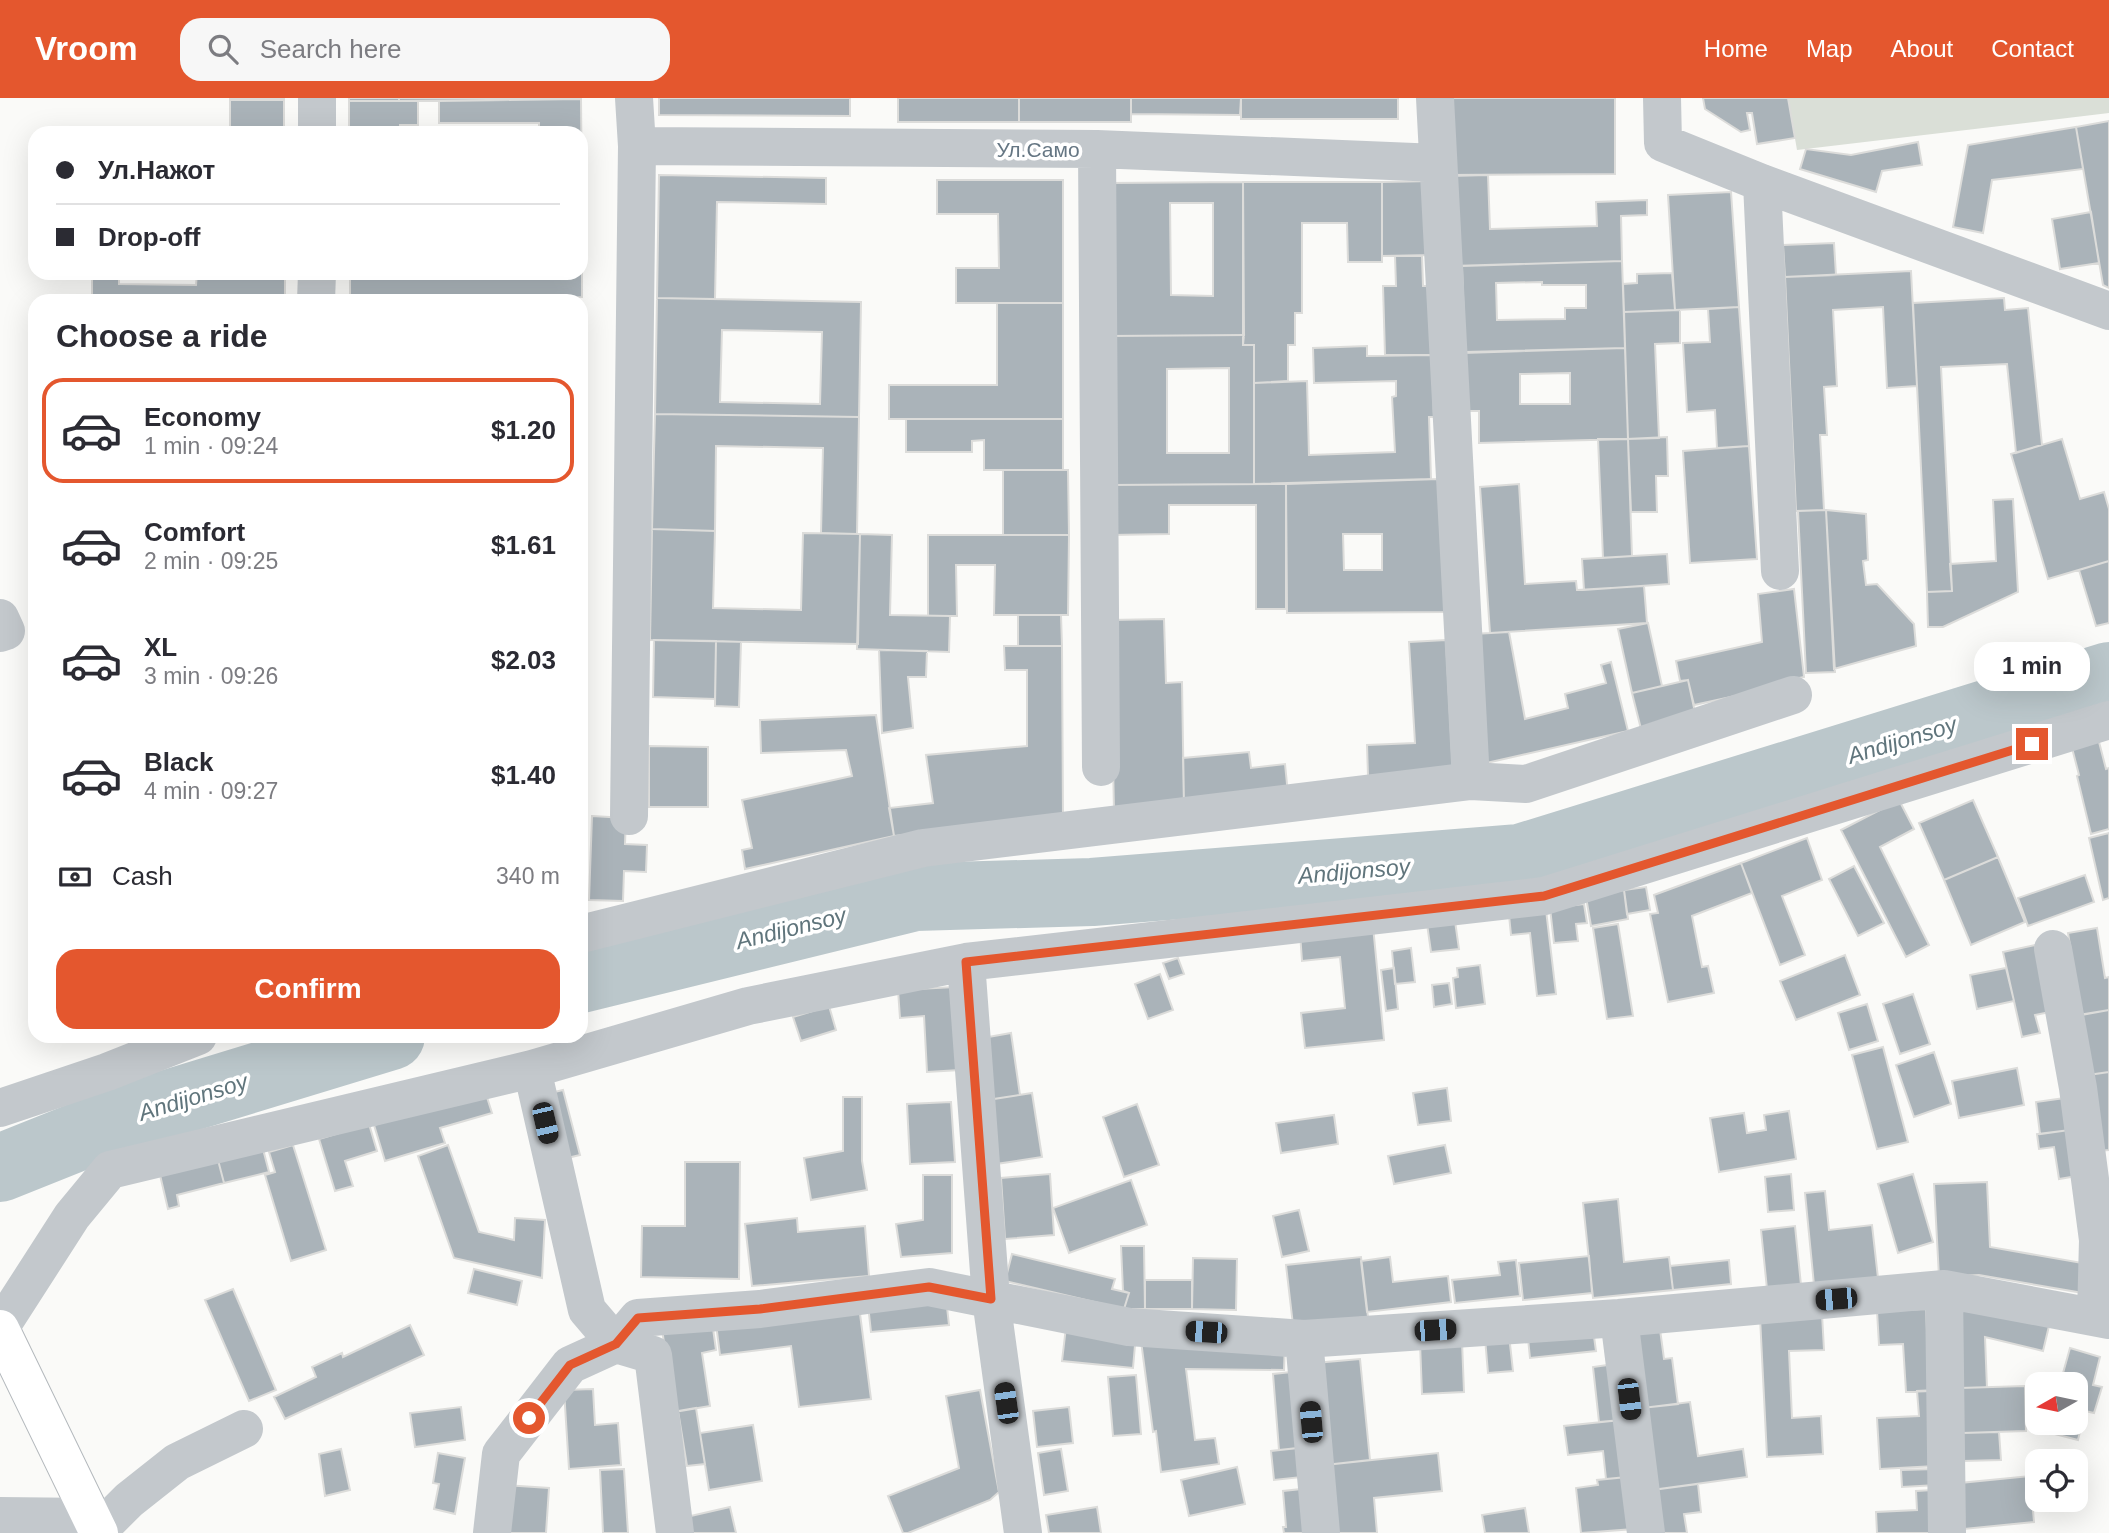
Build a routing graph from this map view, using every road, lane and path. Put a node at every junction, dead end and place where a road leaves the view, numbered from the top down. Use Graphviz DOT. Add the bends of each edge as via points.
graph roads {
  1 [pos="317,98"];
  2 [pos="634,98"];
  3 [pos="1435,98"];
  4 [pos="1662,98"];
  5 [pos="317,126"];
  6 [pos="637,146"];
  7 [pos="1097,149"];
  8 [pos="1438,163"];
  9 [pos="1762,183"];
  10 [pos="2109,311"];
  11 [pos="1780,571"];
  12 [pos="0,618"];
  13 [pos="0,633"];
  14 [pos="1793,695"];
  15 [pos="2109,720"];
  16 [pos="1101,767"];
  17 [pos="1471,781"];
  18 [pos="629,816"];
  19 [pos="588,932"];
  20 [pos="2053,949"];
  21 [pos="966,962"];
  22 [pos="180,1043"];
  23 [pos="532,1069"];
  24 [pos="0,1108"];
  25 [pos="1944,1289"];
  26 [pos="991,1299"];
  27 [pos="1619,1318"];
  28 [pos="2103,1318"];
  29 [pos="0,1328"];
  30 [pos="1304,1339"];
  31 [pos="616,1344"];
  32 [pos="244,1429"];
  33 [pos="0,1516"];
  34 [pos="96,1527"];
  35 [pos="492,1533"];
  36 [pos="675,1533"];
  37 [pos="1023,1533"];
  38 [pos="1321,1533"];
  39 [pos="1646,1533"];
  40 [pos="1947,1533"];
  1 -- 5 [label="street"];
  2 -- 6 [label="street"];
  3 -- 8 [label="street"];
  4 -- 9 [label="street" via="1663,144"];
  6 -- 7 [label="street, Ул.Само"];
  6 -- 18 [label="street"];
  7 -- 8 [label="street, Ул.Само"];
  7 -- 16 [label="street"];
  8 -- 17 [label="street"];
  9 -- 10 [label="street"];
  9 -- 11 [label="street"];
  12 -- 13 [label="street" via="6,631"];
  14 -- 17 [label="street" via="1526,784"];
  15 -- 21 [label="street" via="1544,896"];
  17 -- 19 [label="street" via="923,848"];
  20 -- 28 [label="street" via="2078,1088"];
  21 -- 23 [label="street" via="748,1006"];
  21 -- 26 [label="street"];
  22 -- 24 [label="street"];
  23 -- 29 [label="street" via="110,1170 72,1216"];
  23 -- 31 [label="street" via="587,1310"];
  25 -- 27 [label="street"];
  25 -- 28 [label="street"];
  25 -- 40 [label="street"];
  26 -- 30 [label="street" via="1129,1327"];
  26 -- 31 [label="street" via="929,1287 760,1309 638,1318"];
  26 -- 37 [label="street"];
  27 -- 30 [label="street"];
  27 -- 39 [label="street"];
  29 -- 34 [label="highway"];
  30 -- 38 [label="street"];
  31 -- 35 [label="street" via="570,1365 501,1454"];
  31 -- 36 [label="street" via="653,1355"];
  32 -- 34 [label="street" via="177,1462"];
  33 -- 34 [label="street"];
}
